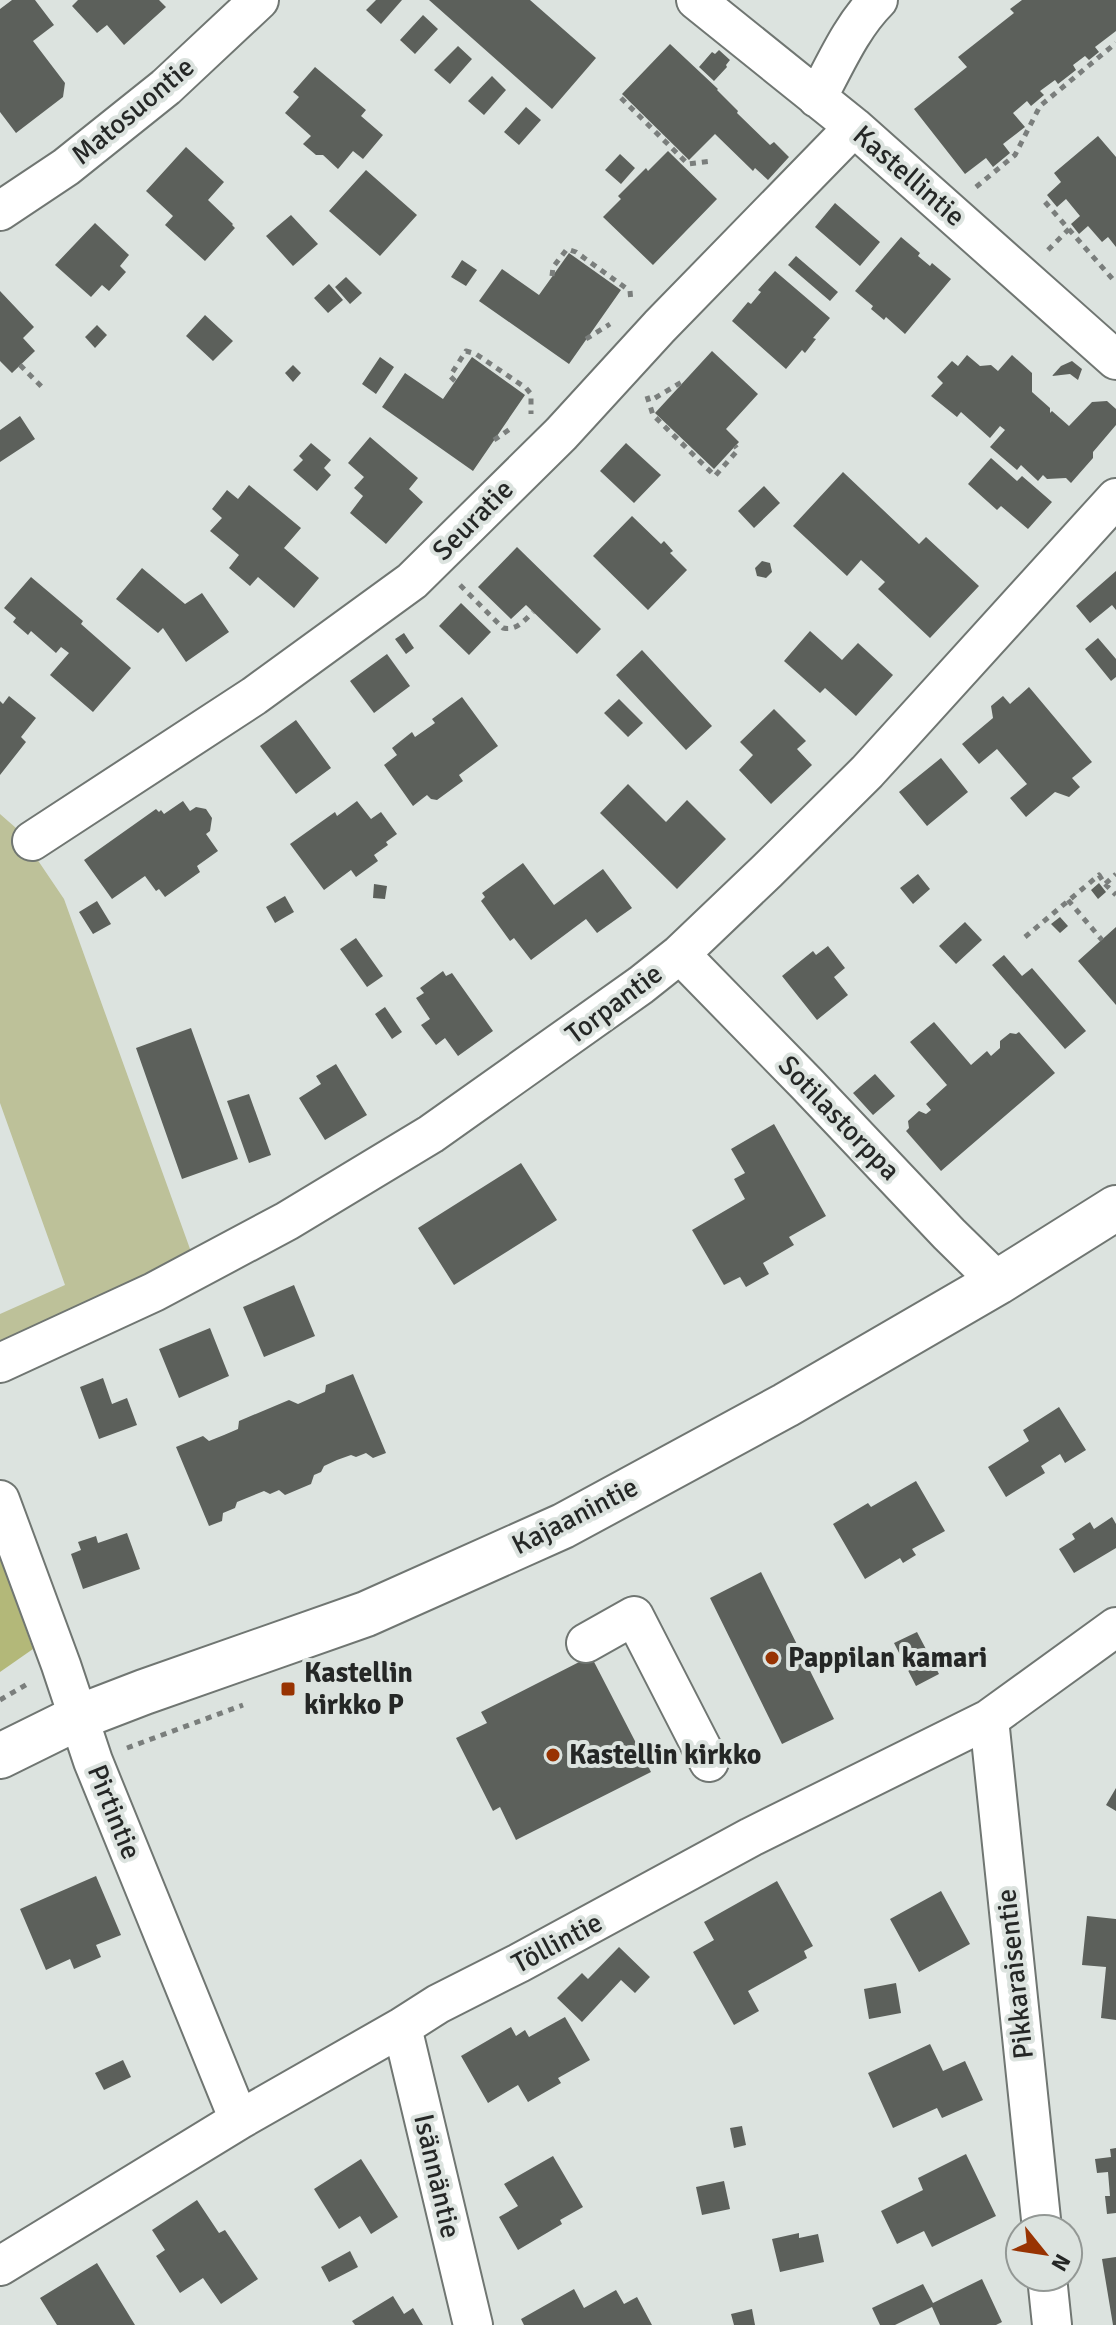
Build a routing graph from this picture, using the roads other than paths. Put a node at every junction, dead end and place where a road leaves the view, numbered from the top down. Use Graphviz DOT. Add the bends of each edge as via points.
graph roads {
  1 [pos="259,0"];
  2 [pos="696,0"];
  3 [pos="878,0"];
  4 [pos="817,98"];
  5 [pos="854,127"];
  6 [pos="0,211"];
  7 [pos="1116,360"];
  8 [pos="1116,498"];
  9 [pos="32,841"];
  10 [pos="680,954"];
  11 [pos="1116,1208"];
  12 [pos="998,1282"];
  13 [pos="0,1363"];
  14 [pos="0,1500"];
  15 [pos="1116,1627"];
  16 [pos="586,1643"];
  17 [pos="79,1717"];
  18 [pos="989,1719"];
  19 [pos="0,1756"];
  20 [pos="709,1762"];
  21 [pos="402,2027"];
  22 [pos="239,2120"];
  23 [pos="1040,2213"];
  24 [pos="0,2266"];
  25 [pos="1049,2293"];
  26 [pos="473,2325"];
  27 [pos="1052,2325"];
  1 -- 6 [label="street, Matosuontie" via="166,87 66,167"];
  2 -- 4 [label="street, Kastellintie"];
  3 -- 4 [label="street" via="848,40"];
  4 -- 5 [label="street, Kastellintie"];
  5 -- 7 [label="street, Kastellintie"];
  5 -- 9 [label="street, Seuratie" via="561,434 412,581 279,679"];
  8 -- 10 [label="street, Torpantie" via="867,772"];
  10 -- 12 [label="street, Sotilastorppa"];
  10 -- 13 [label="street, Torpantie" via="482,1100 388,1161 154,1292"];
  11 -- 12 [label="main road, Kajaanintie"];
  12 -- 17 [label="main road, Kajaanintie" via="563,1526 366,1614"];
  14 -- 17 [label="street, Pirtintie"];
  15 -- 18 [label="street, Töllintie"];
  16 -- 20 [label="street" via="634,1616"];
  17 -- 19 [label="main road, Kajaanintie"];
  17 -- 22 [label="street, Pirtintie"];
  18 -- 21 [label="street, Töllintie" via="751,1837"];
  18 -- 23 [label="street, Pikkaraisentie"];
  21 -- 22 [label="street, Töllintie"];
  21 -- 26 [label="street, Isännäntie"];
  22 -- 24 [label="street, Töllintie"];
  25 -- 27 [label="street"];
}
